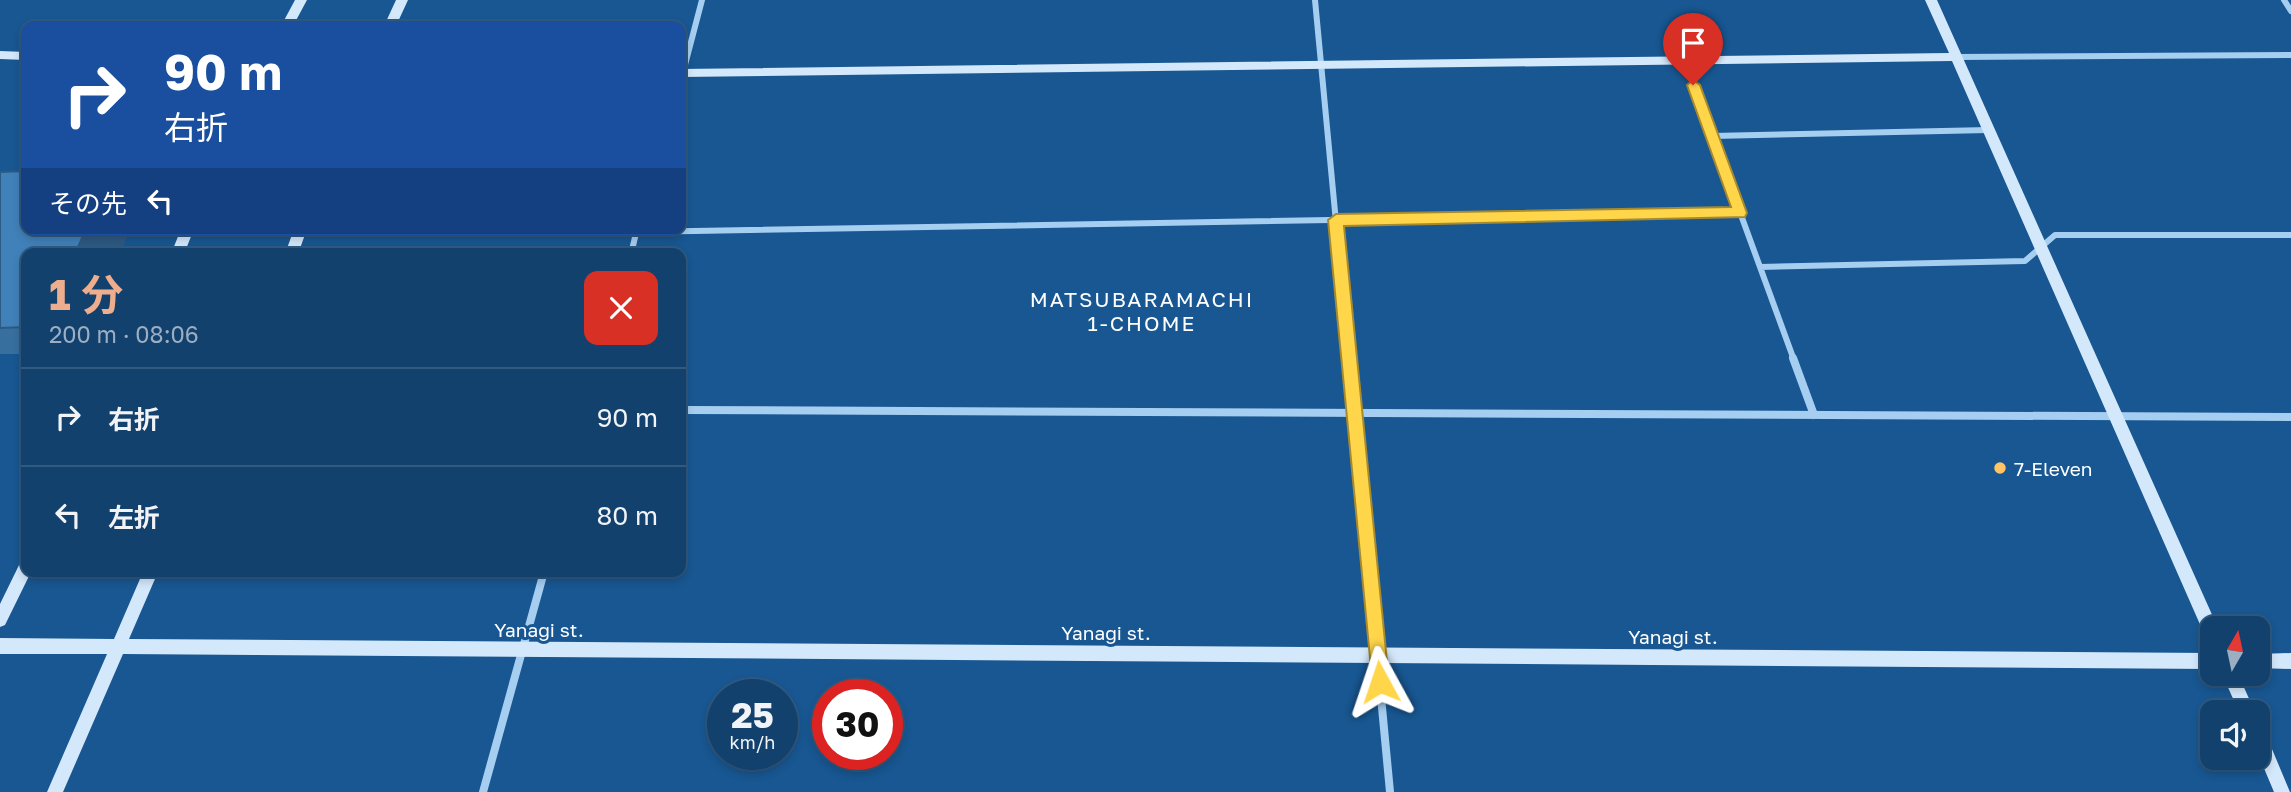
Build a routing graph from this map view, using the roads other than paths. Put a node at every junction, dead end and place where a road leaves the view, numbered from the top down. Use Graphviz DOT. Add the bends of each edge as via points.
graph roads {
  1 [pos="301,0"];
  2 [pos="402,0"];
  3 [pos="702,0"];
  4 [pos="1315,0"];
  5 [pos="1931,0"];
  6 [pos="2284,0"];
  7 [pos="2291,11"];
  8 [pos="290,21"];
  9 [pos="392,21"];
  10 [pos="2291,54"];
  11 [pos="0,55"];
  12 [pos="21,56"];
  13 [pos="686,57"];
  14 [pos="1956,57"];
  15 [pos="1684,59"];
  16 [pos="1321,65"];
  17 [pos="686,75"];
  18 [pos="1989,130"];
  19 [pos="1712,136"];
  20 [pos="1740,213"];
  21 [pos="1336,220"];
  22 [pos="686,230"];
  23 [pos="2291,235"];
  24 [pos="2041,247"];
  25 [pos="1760,268"];
  26 [pos="686,410"];
  27 [pos="1354,413"];
  28 [pos="1814,415"];
  29 [pos="2116,417"];
  30 [pos="2291,418"];
  31 [pos="21,576"];
  32 [pos="149,577"];
  33 [pos="543,577"];
  34 [pos="2204,616"];
  35 [pos="0,620"];
  36 [pos="0,646"];
  37 [pos="118,647"];
  38 [pos="523,650"];
  39 [pos="1377,655"];
  40 [pos="2200,661"];
  41 [pos="2270,661"];
  42 [pos="2291,662"];
  43 [pos="2270,764"];
  44 [pos="55,792"];
  45 [pos="483,792"];
  46 [pos="1390,792"];
  47 [pos="2282,792"];
  1 -- 8 [label="street"];
  2 -- 9 [label="street"];
  3 -- 13 [label="street"];
  4 -- 16 [label="street"];
  5 -- 14 [label="street"];
  6 -- 7 [label="street"];
  10 -- 14 [label="street"];
  11 -- 12 [label="street"];
  14 -- 15 [label="street"];
  14 -- 18 [label="street"];
  15 -- 16 [label="street"];
  15 -- 19 [label="street"];
  16 -- 17 [label="street"];
  16 -- 21 [label="street"];
  18 -- 19 [label="street"];
  18 -- 24 [label="street"];
  19 -- 20 [label="street"];
  20 -- 21 [label="street"];
  20 -- 25 [label="street"];
  21 -- 22 [label="street"];
  21 -- 27 [label="street"];
  23 -- 24 [label="street" via="2055,235"];
  24 -- 25 [label="street" via="2025,261"];
  24 -- 29 [label="street"];
  25 -- 28 [label="street"];
  26 -- 27 [label="street"];
  27 -- 28 [label="street"];
  27 -- 39 [label="street"];
  28 -- 29 [label="street"];
  29 -- 30 [label="street"];
  29 -- 34 [label="street"];
  31 -- 35 [label="street"];
  32 -- 37 [label="street"];
  33 -- 38 [label="street"];
  36 -- 37 [label="street, Yanagi st."];
  37 -- 38 [label="street, Yanagi st."];
  37 -- 44 [label="street"];
  38 -- 39 [label="street, Yanagi st."];
  38 -- 45 [label="street"];
  39 -- 40 [label="street, Yanagi st."];
  39 -- 46 [label="street"];
  41 -- 42 [label="street"];
  43 -- 47 [label="street"];
}
